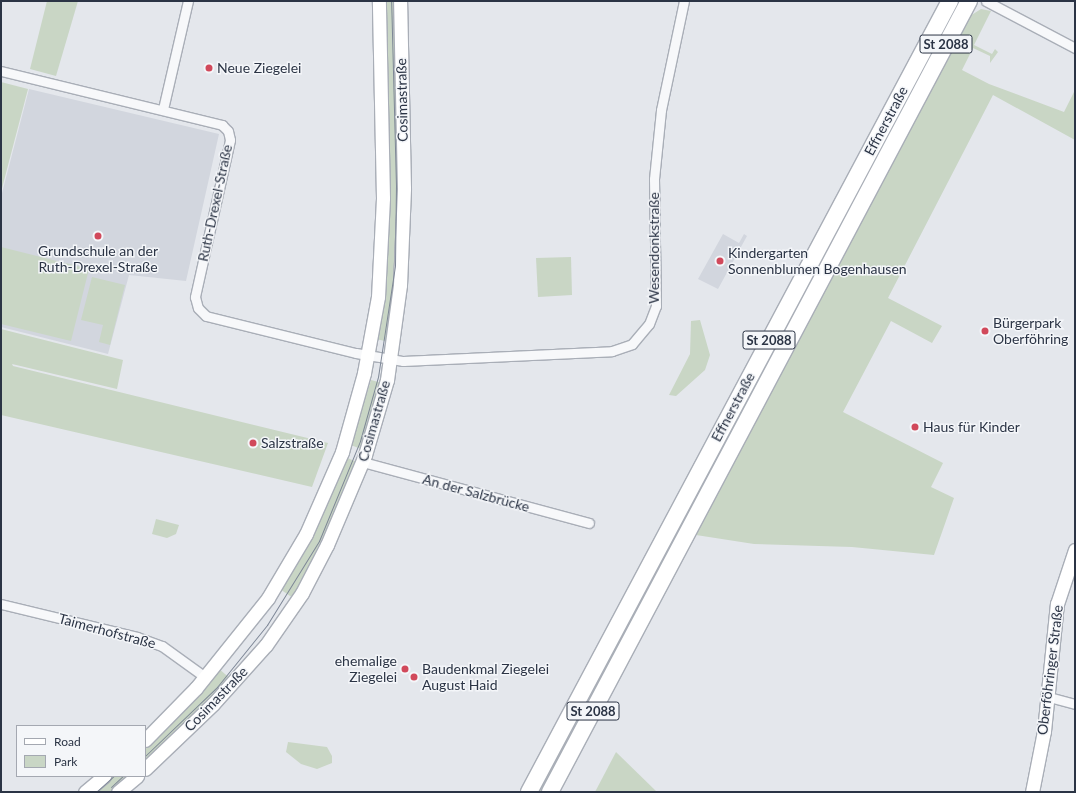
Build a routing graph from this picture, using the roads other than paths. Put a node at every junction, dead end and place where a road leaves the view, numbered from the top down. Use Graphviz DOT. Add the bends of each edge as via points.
graph roads {
  1 [pos="188,1"];
  2 [pos="379,1"];
  3 [pos="400,1"];
  4 [pos="684,1"];
  5 [pos="950,1"];
  6 [pos="969,1"];
  7 [pos="986,1"];
  8 [pos="1075,48"];
  9 [pos="1,71"];
  10 [pos="163,110"];
  11 [pos="368,356"];
  12 [pos="390,359"];
  13 [pos="363,462"];
  14 [pos="589,523"];
  15 [pos="1075,550"];
  16 [pos="1,604"];
  17 [pos="205,677"];
  18 [pos="1049,697"];
  19 [pos="1075,704"];
  20 [pos="146,739"];
  21 [pos="146,768"];
  22 [pos="103,777"];
  23 [pos="136,777"];
  24 [pos="532,785"];
  25 [pos="551,790"];
  26 [pos="84,792"];
  27 [pos="118,792"];
  28 [pos="524,792"];
  29 [pos="1032,792"];
  1 -- 10 [label="street"];
  2 -- 11 [label="main road, Cosimastraße" via="382,224 378,297"];
  3 -- 12 [label="main road, Cosimastraße" via="404,160 403,249"];
  4 -- 12 [label="street, Wesendonkstraße" via="661,110 653,217 656,306 649,324 632,344 612,351 418,362"];
  5 -- 24 [label="highway, Effnerstraße / St 2088"];
  6 -- 25 [label="highway, Effnerstraße / St 2088"];
  7 -- 8 [label="street"];
  9 -- 10 [label="street, Ruth-Drexel-Straße"];
  10 -- 11 [label="street, Ruth-Drexel-Straße" via="222,125 228,131 230,140 195,297 198,308 206,316"];
  11 -- 12 [label="street, Wesendonkstraße"];
  11 -- 17 [label="main road, Cosimastraße" via="342,452 306,534 268,598"];
  12 -- 13 [label="main road, Cosimastraße" via="381,403"];
  13 -- 14 [label="street, An der Salzbrücke"];
  13 -- 21 [label="main road, Cosimastraße" via="327,546 302,593 266,645 213,704"];
  15 -- 18 [label="main road, Oberföhringer Straße" via="1057,604"];
  16 -- 17 [label="street, Taimerhofstraße" via="162,646"];
  17 -- 20 [label="main road, Cosimastraße"];
  18 -- 19 [label="street"];
  18 -- 29 [label="main road, Oberföhringer Straße"];
  22 -- 26 [label="main road"];
  23 -- 27 [label="main road"];
  24 -- 28 [label="highway, Effnerstraße"];
}
